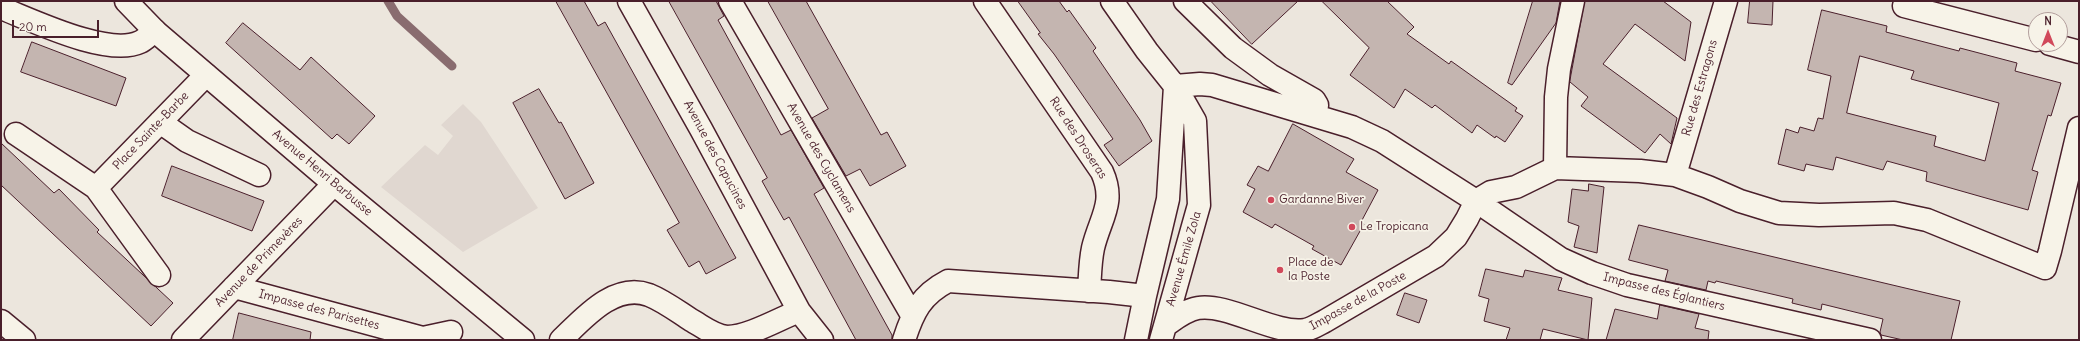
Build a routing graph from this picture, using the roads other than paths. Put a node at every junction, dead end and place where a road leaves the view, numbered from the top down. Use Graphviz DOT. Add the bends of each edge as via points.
graph roads {
  1 [pos="126,1"];
  2 [pos="629,1"];
  3 [pos="730,1"];
  4 [pos="985,1"];
  5 [pos="1112,1"];
  6 [pos="1185,1"];
  7 [pos="1573,1"];
  8 [pos="1726,1"];
  9 [pos="1904,6"];
  10 [pos="1,8"];
  11 [pos="155,31"];
  12 [pos="2028,38"];
  13 [pos="2068,49"];
  14 [pos="2079,52"];
  15 [pos="206,75"];
  16 [pos="1176,86"];
  17 [pos="1316,115"];
  18 [pos="160,122"];
  19 [pos="2079,128"];
  20 [pos="16,134"];
  21 [pos="1555,168"];
  22 [pos="259,175"];
  23 [pos="1674,176"];
  24 [pos="334,184"];
  25 [pos="96,188"];
  26 [pos="1476,201"];
  27 [pos="159,275"];
  28 [pos="234,287"];
  29 [pos="1089,291"];
  30 [pos="1144,296"];
  31 [pos="798,311"];
  32 [pos="912,315"];
  33 [pos="1,321"];
  34 [pos="451,332"];
  35 [pos="1164,333"];
  36 [pos="24,340"];
  37 [pos="183,340"];
  38 [pos="523,340"];
  39 [pos="561,340"];
  40 [pos="822,340"];
  41 [pos="904,340"];
  42 [pos="1136,340"];
  43 [pos="1870,340"];
  1 -- 11 [label="street, Avenue Henri Barbusse"];
  2 -- 31 [label="street, Avenue des Capucines"];
  3 -- 32 [label="street, Avenue des Cyclamens"];
  4 -- 29 [label="street, Rue des Droseras" via="1102,172 1108,185 1109,198 1093,249"];
  5 -- 16 [label="street, Avenue Émile Zola" via="1147,51"];
  6 -- 17 [label="street" via="1233,48 1270,75 1314,100"];
  7 -- 21 [label="street" via="1559,69"];
  8 -- 23 [label="street, Rue des Estragons"];
  9 -- 12 [label="street"];
  10 -- 11 [label="street" via="97,44 118,47 140,42"];
  11 -- 15 [label="street, Avenue Henri Barbusse"];
  13 -- 14 [label="street"];
  15 -- 18 [label="street, Place Sainte-Barbe"];
  15 -- 24 [label="street, Avenue Henri Barbusse"];
  16 -- 17 [label="street, Impasse des Églantiers" via="1212,85"];
  16 -- 30 [label="street" via="1168,199"];
  16 -- 35 [label="street, Avenue Émile Zola" via="1195,121 1199,205"];
  17 -- 26 [label="street, Impasse des Églantiers" via="1352,127 1382,141"];
  18 -- 22 [label="street" via="187,141"];
  18 -- 25 [label="street, Place Sainte-Barbe"];
  19 -- 23 [label="street" via="2045,268 1927,220 1894,213 1779,213"];
  20 -- 25 [label="street"];
  21 -- 23 [label="street" via="1640,171"];
  21 -- 26 [label="street" via="1516,187 1491,192"];
  24 -- 28 [label="street, Avenue de Primevères"];
  24 -- 38 [label="street, Avenue Henri Barbusse"];
  25 -- 27 [label="street"];
  26 -- 35 [label="street, Impasse de la Poste" via="1456,237 1436,256 1306,330 1289,329 1214,309 1200,308 1187,311"];
  26 -- 43 [label="street, Impasse des Églantiers" via="1561,260 1592,274 1627,285"];
  28 -- 34 [label="street, Impasse des Parisettes" via="423,338"];
  28 -- 37 [label="street, Avenue de Primevères"];
  29 -- 30 [label="street"];
  29 -- 32 [label="street" via="948,281 932,289"];
  30 -- 42 [label="street"];
  31 -- 39 [label="street" via="740,335 726,337 712,332 647,295 629,292 610,299 594,309"];
  31 -- 40 [label="street, Avenue des Capucines"];
  32 -- 41 [label="street"];
  33 -- 36 [label="street"];
}
